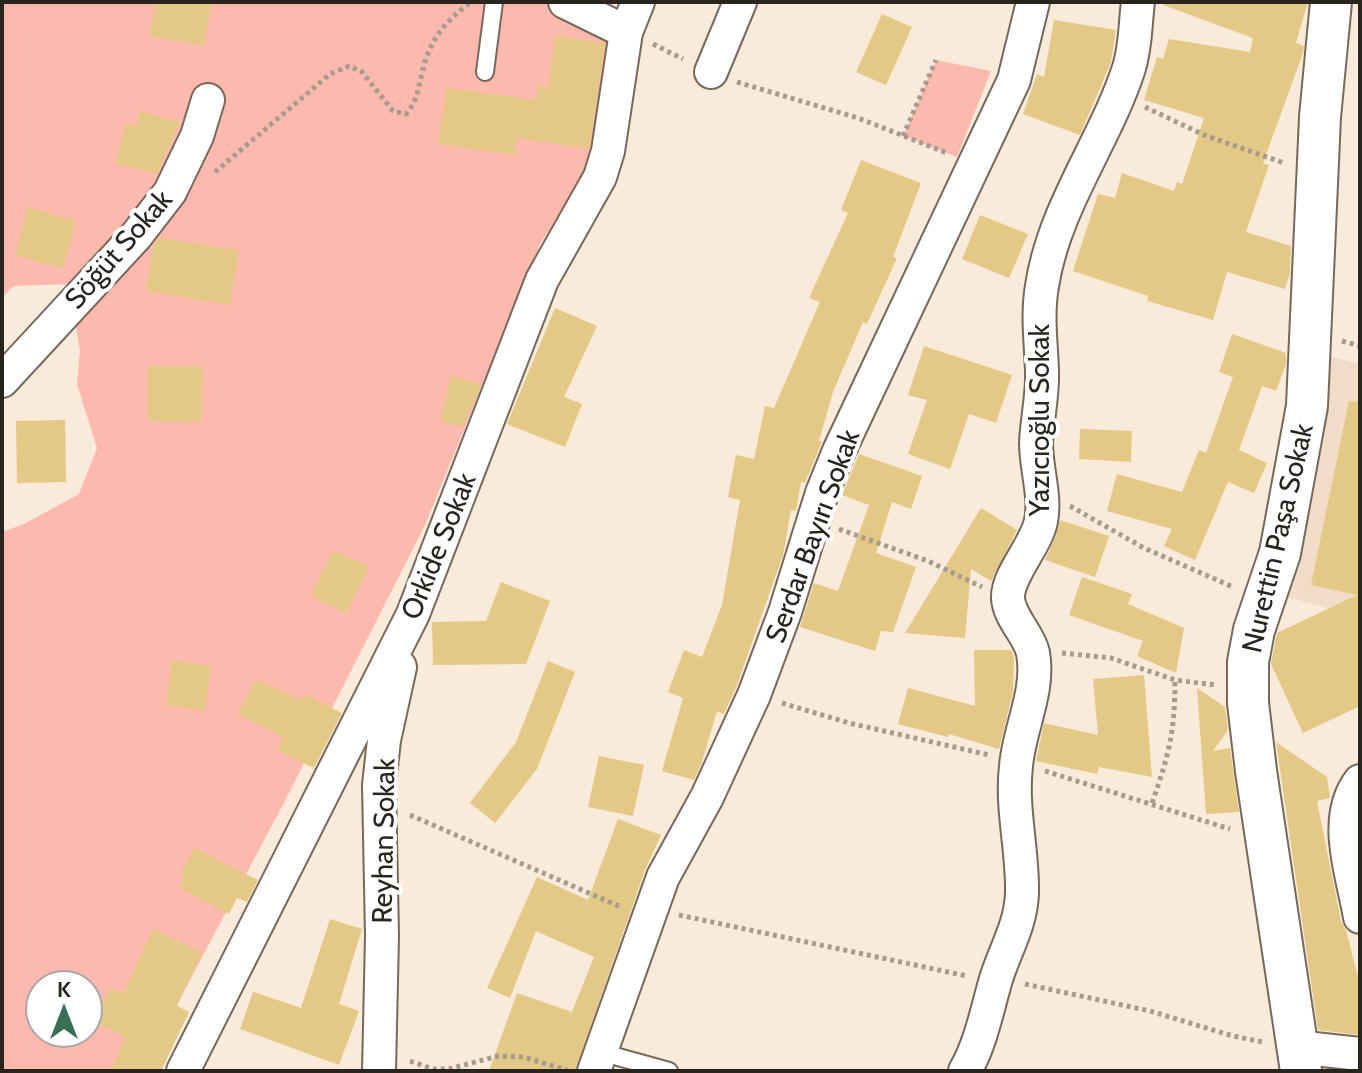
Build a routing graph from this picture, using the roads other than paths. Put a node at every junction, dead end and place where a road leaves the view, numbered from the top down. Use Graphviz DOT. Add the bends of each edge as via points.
graph roads {
  1 [pos="494,2"];
  2 [pos="565,2"];
  3 [pos="638,2"];
  4 [pos="740,2"];
  5 [pos="1033,2"];
  6 [pos="1138,2"];
  7 [pos="1331,2"];
  8 [pos="626,32"];
  9 [pos="485,72"];
  10 [pos="711,72"];
  11 [pos="208,100"];
  12 [pos="2,381"];
  13 [pos="413,614"];
  14 [pos="1360,781"];
  15 [pos="1360,917"];
  16 [pos="1360,1054"];
  17 [pos="379,1058"];
  18 [pos="1298,1059"];
  19 [pos="597,1061"];
  20 [pos="183,1071"];
  21 [pos="669,1071"];
  22 [pos="965,1071"];
  1 -- 9 [label="lane"];
  2 -- 8 [label="street"];
  3 -- 8 [label="street, Orkide Sokak"];
  4 -- 10 [label="street"];
  5 -- 19 [label="street, Serdar Bayırı Sokak" via="1014,80 839,451 754,695 663,877"];
  6 -- 22 [label="street, Yazıcıoğlu Sokak" via="1136,40 1120,93 1069,200 1042,281 1042,397 1036,442 1043,510 1008,599 1033,651 1032,691 1014,787 1022,895 1020,915"];
  7 -- 18 [label="street, Nurettin Paşa Sokak" via="1307,406 1280,553 1250,652 1248,690"];
  8 -- 13 [label="street, Orkide Sokak" via="605,165 542,280"];
  11 -- 12 [label="street, Söğüt Sokak" via="170,192"];
  13 -- 17 [label="street, Reyhan Sokak" via="384,740 379,802"];
  13 -- 20 [label="street, Orkide Sokak"];
  14 -- 15 [label="street" via="1347,805 1345,828"];
  16 -- 18 [label="street"];
  19 -- 21 [label="lane"];
}
